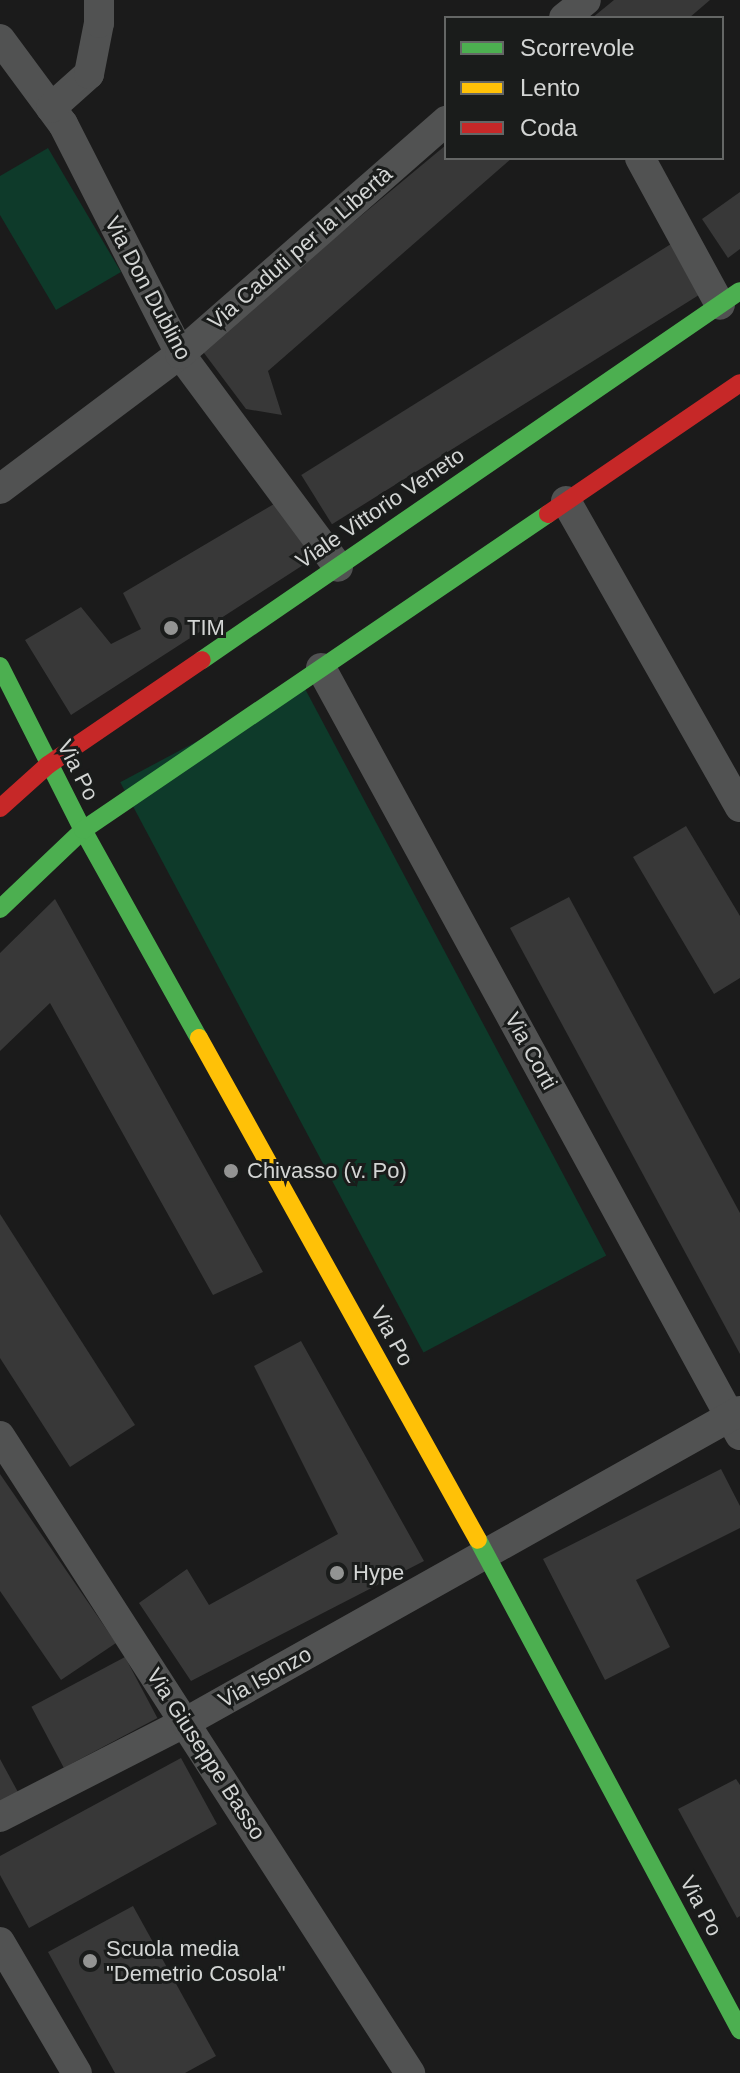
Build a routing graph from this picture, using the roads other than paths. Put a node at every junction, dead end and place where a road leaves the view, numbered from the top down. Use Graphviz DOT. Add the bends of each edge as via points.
graph roads {
  1 [pos="99,0"];
  2 [pos="586,0"];
  3 [pos="566,16"];
  4 [pos="0,39"];
  5 [pos="51,108"];
  6 [pos="444,123"];
  7 [pos="641,160"];
  8 [pos="730,298"];
  9 [pos="180,354"];
  10 [pos="740,383"];
  11 [pos="0,489"];
  12 [pos="566,501"];
  13 [pos="338,567"];
  14 [pos="0,666"];
  15 [pos="321,668"];
  16 [pos="48,765"];
  17 [pos="740,807"];
  18 [pos="0,808"];
  19 [pos="83,830"];
  20 [pos="0,909"];
  21 [pos="737,1421"];
  22 [pos="0,1436"];
  23 [pos="485,1553"];
  24 [pos="186,1722"];
  25 [pos="0,1817"];
  26 [pos="0,1942"];
  27 [pos="740,2030"];
  28 [pos="77,2073"];
  29 [pos="410,2073"];
  1 -- 5 [label="street" via="89,74"];
  2 -- 3 [label="street"];
  4 -- 5 [label="street, Via Don Dublino"];
  5 -- 9 [label="street, Via Don Dublino"];
  6 -- 9 [label="street, Via Caduti per la Libertà"];
  7 -- 8 [label="street"];
  8 -- 13 [label="main road, Viale Vittorio Veneto"];
  9 -- 11 [label="street, Via Caduti per la Libertà"];
  9 -- 13 [label="street, Via Don Dublino"];
  10 -- 12 [label="main road"];
  12 -- 15 [label="main road"];
  12 -- 17 [label="street"];
  13 -- 16 [label="main road, Viale Vittorio Veneto"];
  14 -- 16 [label="main road, Via Po"];
  15 -- 19 [label="main road"];
  15 -- 21 [label="street, Via Corti"];
  16 -- 18 [label="main road, Viale Vittorio Veneto"];
  16 -- 19 [label="main road, Via Po"];
  19 -- 20 [label="main road"];
  19 -- 23 [label="main road, Via Po"];
  21 -- 23 [label="street, Via Isonzo"];
  22 -- 24 [label="street, Via Giuseppe Basso"];
  23 -- 24 [label="street, Via Isonzo"];
  23 -- 27 [label="main road, Via Po"];
  24 -- 25 [label="street, Via Isonzo"];
  24 -- 29 [label="street, Via Giuseppe Basso"];
  26 -- 28 [label="street"];
}
